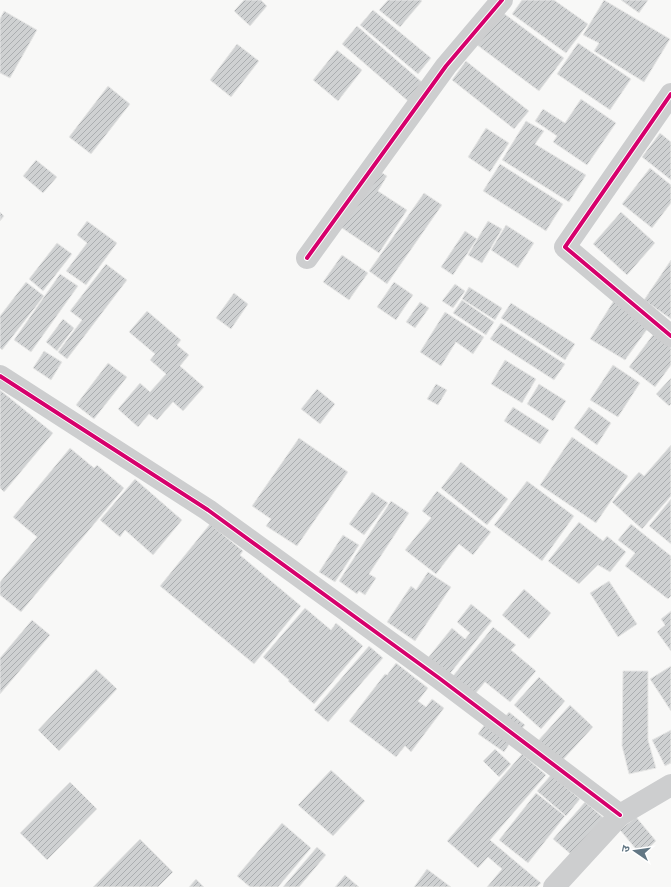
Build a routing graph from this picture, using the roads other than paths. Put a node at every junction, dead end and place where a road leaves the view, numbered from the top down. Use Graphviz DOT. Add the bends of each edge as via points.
graph roads {
  1 [pos="502,0"];
  2 [pos="671,94"];
  3 [pos="307,258"];
  4 [pos="671,336"];
  5 [pos="0,376"];
  6 [pos="671,785"];
  7 [pos="620,815"];
  8 [pos="554,887"];
  1 -- 3 [label="street" via="446,66"];
  2 -- 4 [label="street" via="565,247"];
  5 -- 7 [label="street" via="208,510 439,678"];
  6 -- 7 [label="street"];
  7 -- 8 [label="street"];
}
